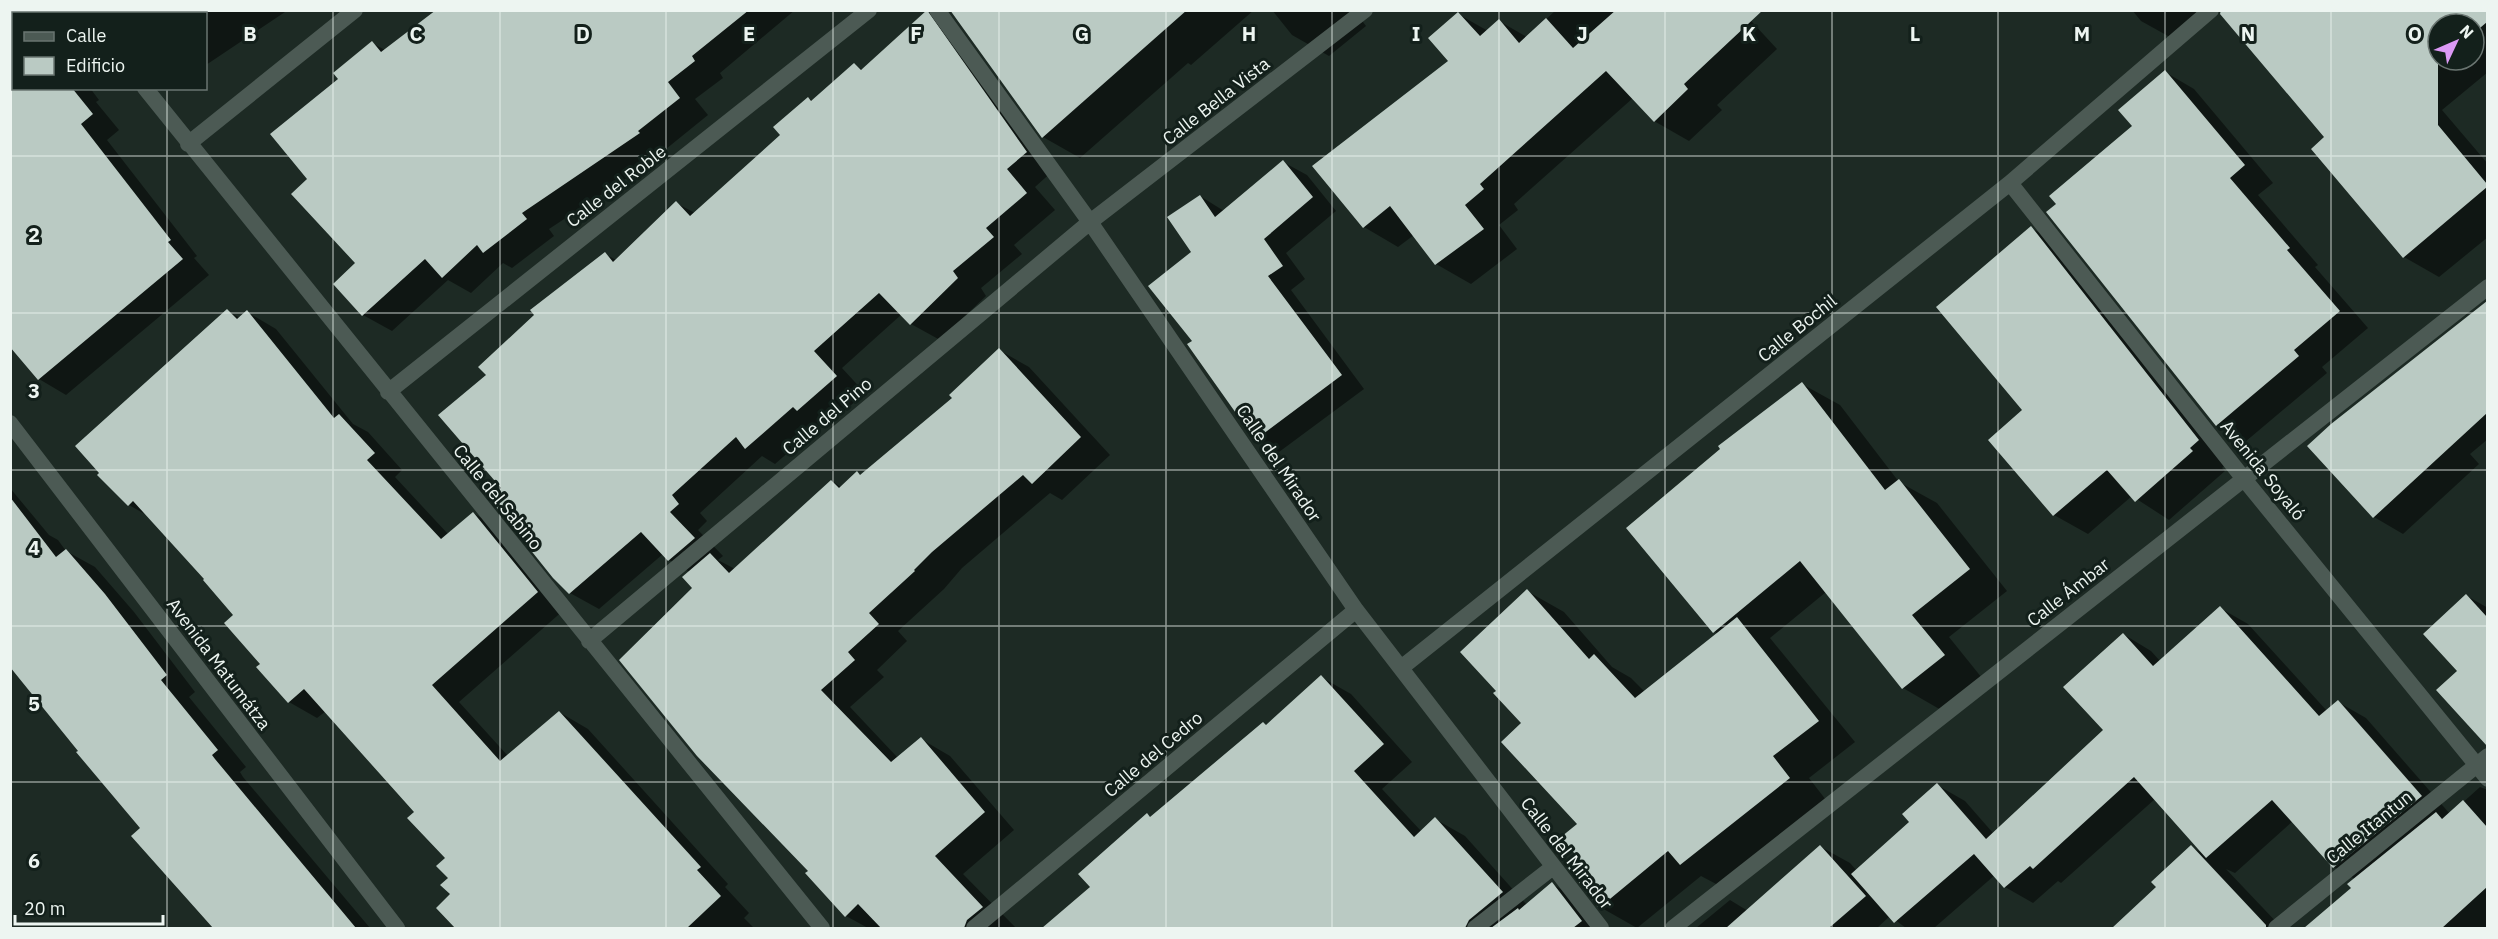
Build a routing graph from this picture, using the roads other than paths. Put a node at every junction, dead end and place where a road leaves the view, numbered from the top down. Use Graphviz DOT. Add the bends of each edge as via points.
graph roads {
  1 [pos="355,10"];
  2 [pos="869,10"];
  3 [pos="937,10"];
  4 [pos="1365,10"];
  5 [pos="2211,10"];
  6 [pos="147,90"];
  7 [pos="188,144"];
  8 [pos="2010,183"];
  9 [pos="1090,222"];
  10 [pos="2487,286"];
  11 [pos="388,392"];
  12 [pos="10,423"];
  13 [pos="2244,478"];
  14 [pos="1356,610"];
  15 [pos="589,641"];
  16 [pos="1401,668"];
  17 [pos="2482,760"];
  18 [pos="2487,779"];
  19 [pos="1553,867"];
  20 [pos="397,928"];
  21 [pos="822,928"];
  22 [pos="974,928"];
  23 [pos="1475,928"];
  24 [pos="1601,928"];
  25 [pos="1673,928"];
  26 [pos="2276,928"];
  1 -- 7 [label="street"];
  2 -- 11 [label="street, Calle del Roble"];
  3 -- 9 [label="street, Calle del Mirador"];
  4 -- 9 [label="street, Calle Bella Vista"];
  5 -- 8 [label="street, Calle Bochil"];
  6 -- 7 [label="street, Calle del Sabino"];
  7 -- 11 [label="street, Calle del Sabino"];
  8 -- 13 [label="street, Avenida Soyaló"];
  8 -- 16 [label="street, Calle Bochil"];
  9 -- 14 [label="street, Calle del Mirador"];
  9 -- 15 [label="street, Calle del Pino"];
  10 -- 13 [label="street, Calle Ámbar"];
  11 -- 15 [label="street, Calle del Sabino"];
  12 -- 20 [label="street, Avenida Matumátza"];
  13 -- 17 [label="street, Avenida Soyaló"];
  13 -- 25 [label="street, Calle Ámbar"];
  14 -- 16 [label="street, Calle del Mirador"];
  14 -- 22 [label="street, Calle del Cedro"];
  15 -- 21 [label="street, Calle del Sabino"];
  16 -- 19 [label="street, Calle del Mirador"];
  17 -- 18 [label="street, Avenida Soyaló"];
  17 -- 26 [label="street, Calle Itantun"];
  19 -- 23 [label="street"];
  19 -- 24 [label="street, Calle del Mirador"];
}
